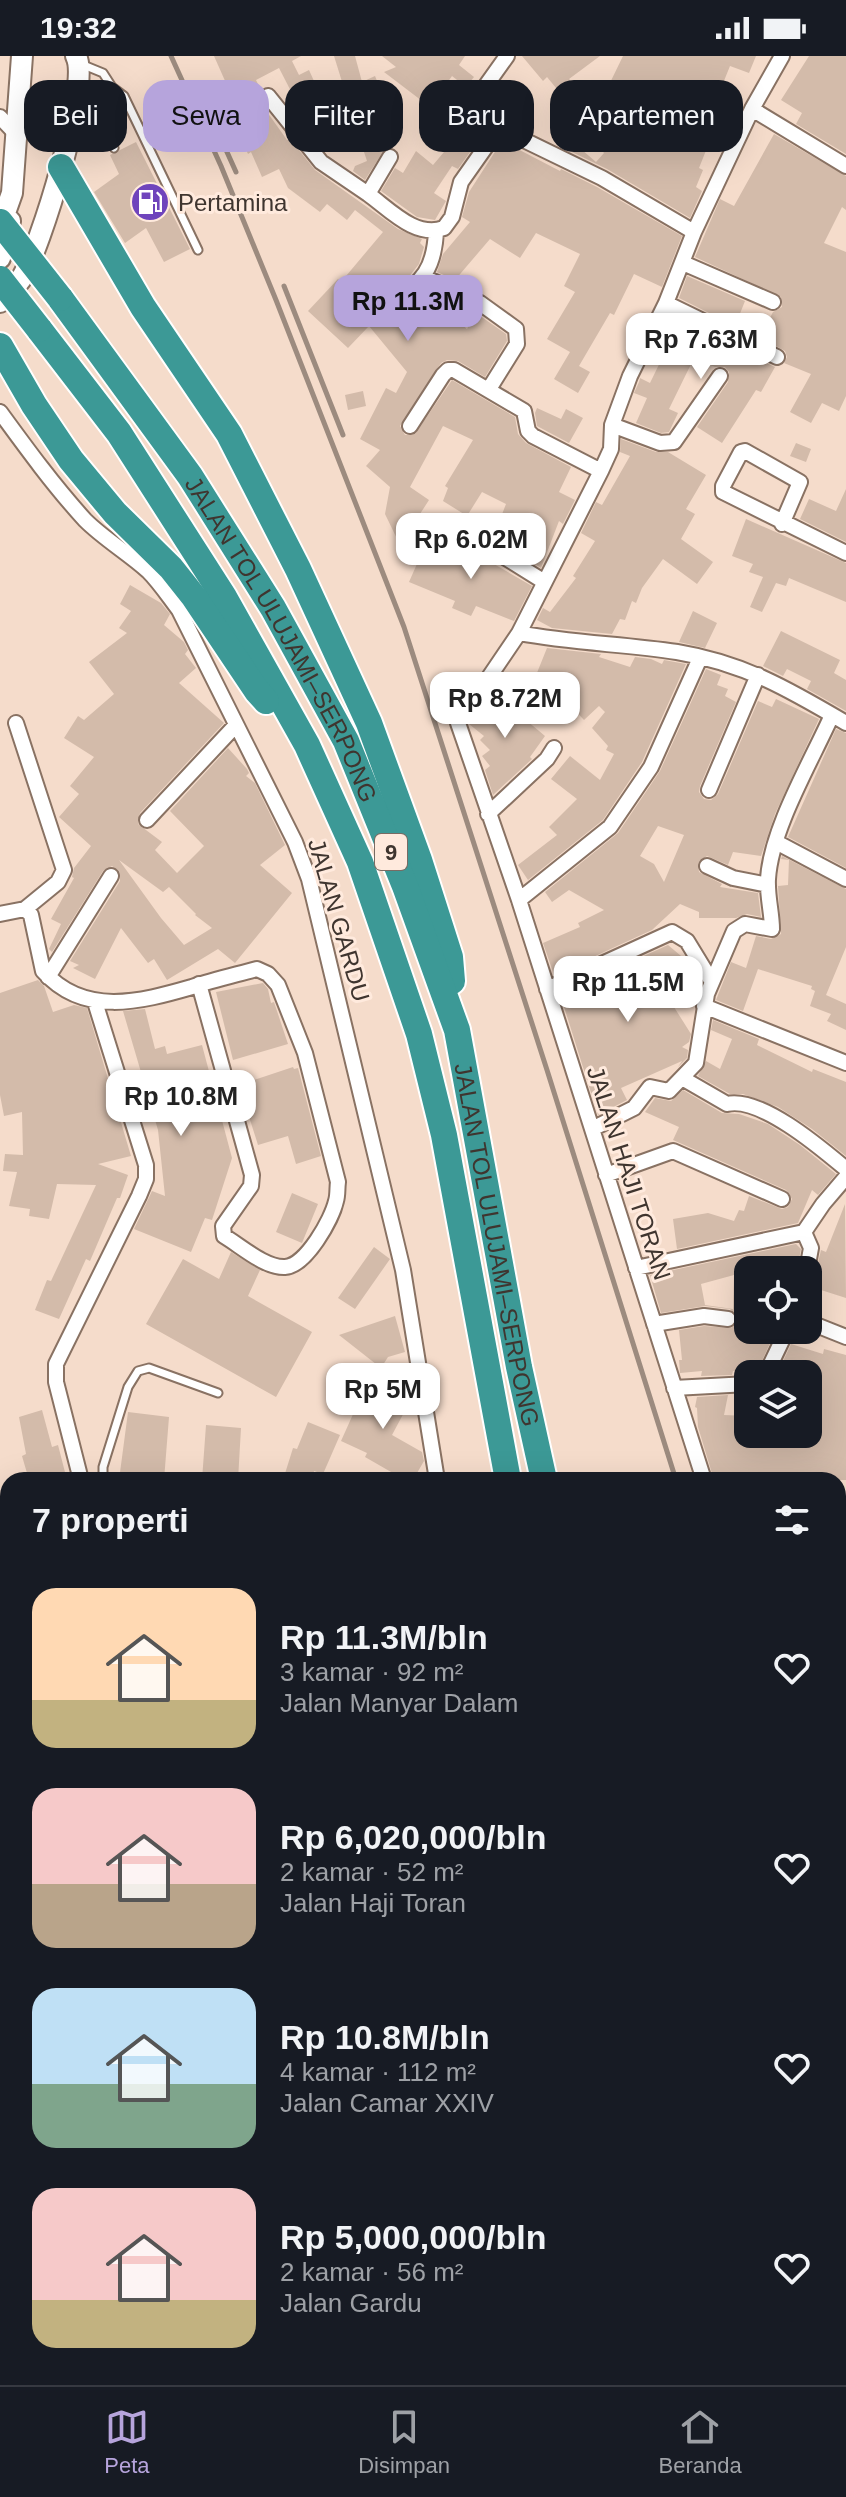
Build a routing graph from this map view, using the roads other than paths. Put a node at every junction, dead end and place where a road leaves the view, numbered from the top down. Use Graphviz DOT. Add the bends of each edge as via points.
graph roads {
  1 [pos="507,56"];
  2 [pos="782,56"];
  3 [pos="25,60"];
  4 [pos="78,60"];
  5 [pos="77,80"];
  6 [pos="108,80"];
  7 [pos="490,80"];
  8 [pos="269,97"];
  9 [pos="127,102"];
  10 [pos="752,109"];
  11 [pos="0,117"];
  12 [pos="18,136"];
  13 [pos="534,145"];
  14 [pos="65,152"];
  15 [pos="482,152"];
  16 [pos="390,157"];
  17 [pos="846,166"];
  18 [pos="61,167"];
  19 [pos="12,193"];
  20 [pos="368,194"];
  21 [pos="0,225"];
  22 [pos="436,231"];
  23 [pos="694,232"];
  24 [pos="198,250"];
  25 [pos="0,258"];
  26 [pos="683,263"];
  27 [pos="424,277"];
  28 [pos="0,279"];
  29 [pos="0,302"];
  30 [pos="773,302"];
  31 [pos="666,303"];
  32 [pos="385,309"];
  33 [pos="0,346"];
  34 [pos="777,357"];
  35 [pos="720,376"];
  36 [pos="489,389"];
  37 [pos="0,412"];
  38 [pos="612,425"];
  39 [pos="410,426"];
  40 [pos="601,471"];
  41 [pos="782,524"];
  42 [pos="461,530"];
  43 [pos="846,553"];
  44 [pos="543,581"];
  45 [pos="519,633"];
  46 [pos="700,658"];
  47 [pos="758,675"];
  48 [pos="832,715"];
  49 [pos="16,723"];
  50 [pos="846,723"];
  51 [pos="236,725"];
  52 [pos="307,745"];
  53 [pos="554,748"];
  54 [pos="709,790"];
  55 [pos="488,814"];
  56 [pos="147,820"];
  57 [pos="776,842"];
  58 [pos="707,866"];
  59 [pos="111,876"];
  60 [pos="846,879"];
  61 [pos="768,885"];
  62 [pos="519,900"];
  63 [pos="25,909"];
  64 [pos="0,914"];
  65 [pos="48,977"];
  66 [pos="712,982"];
  67 [pos="199,984"];
  68 [pos="547,989"];
  69 [pos="95,1002"];
  70 [pos="704,1006"];
  71 [pos="457,1030"];
  72 [pos="846,1063"];
  73 [pos="682,1078"];
  74 [pos="592,1129"];
  75 [pos="846,1169"];
  76 [pos="606,1175"];
  77 [pos="846,1177"];
  78 [pos="782,1199"];
  79 [pos="804,1232"];
  80 [pos="810,1256"];
  81 [pos="636,1268"];
  82 [pos="728,1319"];
  83 [pos="654,1324"];
  84 [pos="822,1327"];
  85 [pos="846,1337"];
  86 [pos="734,1385"];
  87 [pos="674,1388"];
  88 [pos="218,1393"];
  89 [pos="79,1472"];
  90 [pos="103,1472"];
  91 [pos="436,1472"];
  92 [pos="507,1472"];
  93 [pos="542,1472"];
  94 [pos="701,1472"];
  1 -- 7 [label="street"];
  2 -- 10 [label="street, JALAN HAJI TORAN"];
  3 -- 12 [label="main road"];
  4 -- 5 [label="main road"];
  4 -- 6 [label="lane"];
  8 -- 20 [label="street" via="321,162"];
  9 -- 24 [label="lane"];
  10 -- 17 [label="street"];
  10 -- 23 [label="street, JALAN HAJI TORAN"];
  11 -- 12 [label="street"];
  12 -- 19 [label="main road"];
  13 -- 23 [label="street"];
  14 -- 18 [label="main road"];
  15 -- 22 [label="street" via="461,182 452,217"];
  16 -- 20 [label="street"];
  18 -- 29 [label="main road" via="32,255"];
  18 -- 71 [label="highway" via="143,307 229,434 363,709 450,957"];
  19 -- 21 [label="main road"];
  19 -- 25 [label="main road"];
  20 -- 22 [label="street" via="412,226"];
  21 -- 71 [label="highway, JALAN TOL ULUJAMI–SERPONG / 9, bridge" via="190,476 273,608 339,728"];
  22 -- 27 [label="street" via="435,251"];
  23 -- 26 [label="street, JALAN HAJI TORAN"];
  26 -- 30 [label="street"];
  26 -- 31 [label="street, JALAN HAJI TORAN"];
  27 -- 32 [label="street"];
  27 -- 36 [label="street" via="480,303 516,329 517,344"];
  28 -- 52 [label="highway, JALAN TOL ULUJAMI–SERPONG / 9, bridge" via="119,433 224,597"];
  31 -- 34 [label="street"];
  31 -- 38 [label="street, JALAN HAJI TORAN"];
  33 -- 52 [label="highway" via="71,460 171,568 257,691"];
  35 -- 38 [label="street" via="674,442 660,443"];
  36 -- 39 [label="street" via="448,370"];
  36 -- 40 [label="street" via="524,411 533,436"];
  37 -- 51 [label="street, JALAN GARDU" via="86,520 164,589"];
  38 -- 40 [label="street, JALAN HAJI TORAN" via="612,445"];
  40 -- 44 [label="street, JALAN HAJI TORAN"];
  41 -- 41 [label="street" via="800,486 798,479 741,452 723,492"];
  41 -- 43 [label="street"];
  42 -- 44 [label="street"];
  44 -- 45 [label="street, JALAN HAJI TORAN"];
  45 -- 46 [label="street"];
  45 -- 55 [label="street, JALAN HAJI TORAN" via="458,723"];
  46 -- 47 [label="street"];
  46 -- 62 [label="street" via="651,767 610,827"];
  47 -- 48 [label="street"];
  47 -- 54 [label="street"];
  48 -- 50 [label="street"];
  48 -- 57 [label="street"];
  49 -- 63 [label="street" via="64,870 58,882"];
  51 -- 56 [label="street"];
  51 -- 91 [label="street, JALAN GARDU" via="309,879 403,1270"];
  52 -- 92 [label="highway, JALAN TOL ULUJAMI–SERPONG / 9" via="360,862 419,1034 444,1135"];
  53 -- 55 [label="street"];
  55 -- 62 [label="street, JALAN HAJI TORAN"];
  57 -- 60 [label="street"];
  57 -- 61 [label="street"];
  58 -- 61 [label="street"];
  59 -- 65 [label="street"];
  61 -- 66 [label="street" via="772,929 745,924 734,931"];
  62 -- 68 [label="street, JALAN HAJI TORAN"];
  63 -- 64 [label="street"];
  63 -- 65 [label="street"];
  65 -- 69 [label="street" via="75,996"];
  66 -- 68 [label="street" via="687,941 672,932"];
  66 -- 70 [label="street"];
  67 -- 67 [label="street" via="261,970 278,985 305,1053 338,1182 336,1202 316,1244 293,1265 269,1264 222,1232 251,1186 252,1175"];
  67 -- 69 [label="street" via="143,1001"];
  68 -- 74 [label="street, JALAN HAJI TORAN"];
  69 -- 89 [label="street" via="146,1179 56,1364"];
  70 -- 72 [label="street"];
  70 -- 73 [label="street" via="698,1058"];
  71 -- 93 [label="highway, JALAN TOL ULUJAMI–SERPONG / 9"];
  73 -- 74 [label="street" via="665,1092 650,1087 634,1108"];
  73 -- 75 [label="street" via="727,1104 738,1102 790,1126"];
  74 -- 76 [label="street, JALAN HAJI TORAN"];
  76 -- 78 [label="street" via="673,1151"];
  76 -- 81 [label="street, JALAN HAJI TORAN"];
  77 -- 79 [label="street"];
  79 -- 80 [label="street"];
  79 -- 81 [label="street"];
  81 -- 83 [label="street, JALAN HAJI TORAN"];
  82 -- 83 [label="street" via="704,1316"];
  83 -- 87 [label="street, JALAN HAJI TORAN"];
  84 -- 85 [label="street"];
  86 -- 87 [label="street"];
  87 -- 94 [label="street, JALAN HAJI TORAN"];
  88 -- 90 [label="lane" via="149,1368 138,1371 128,1387"];
}
